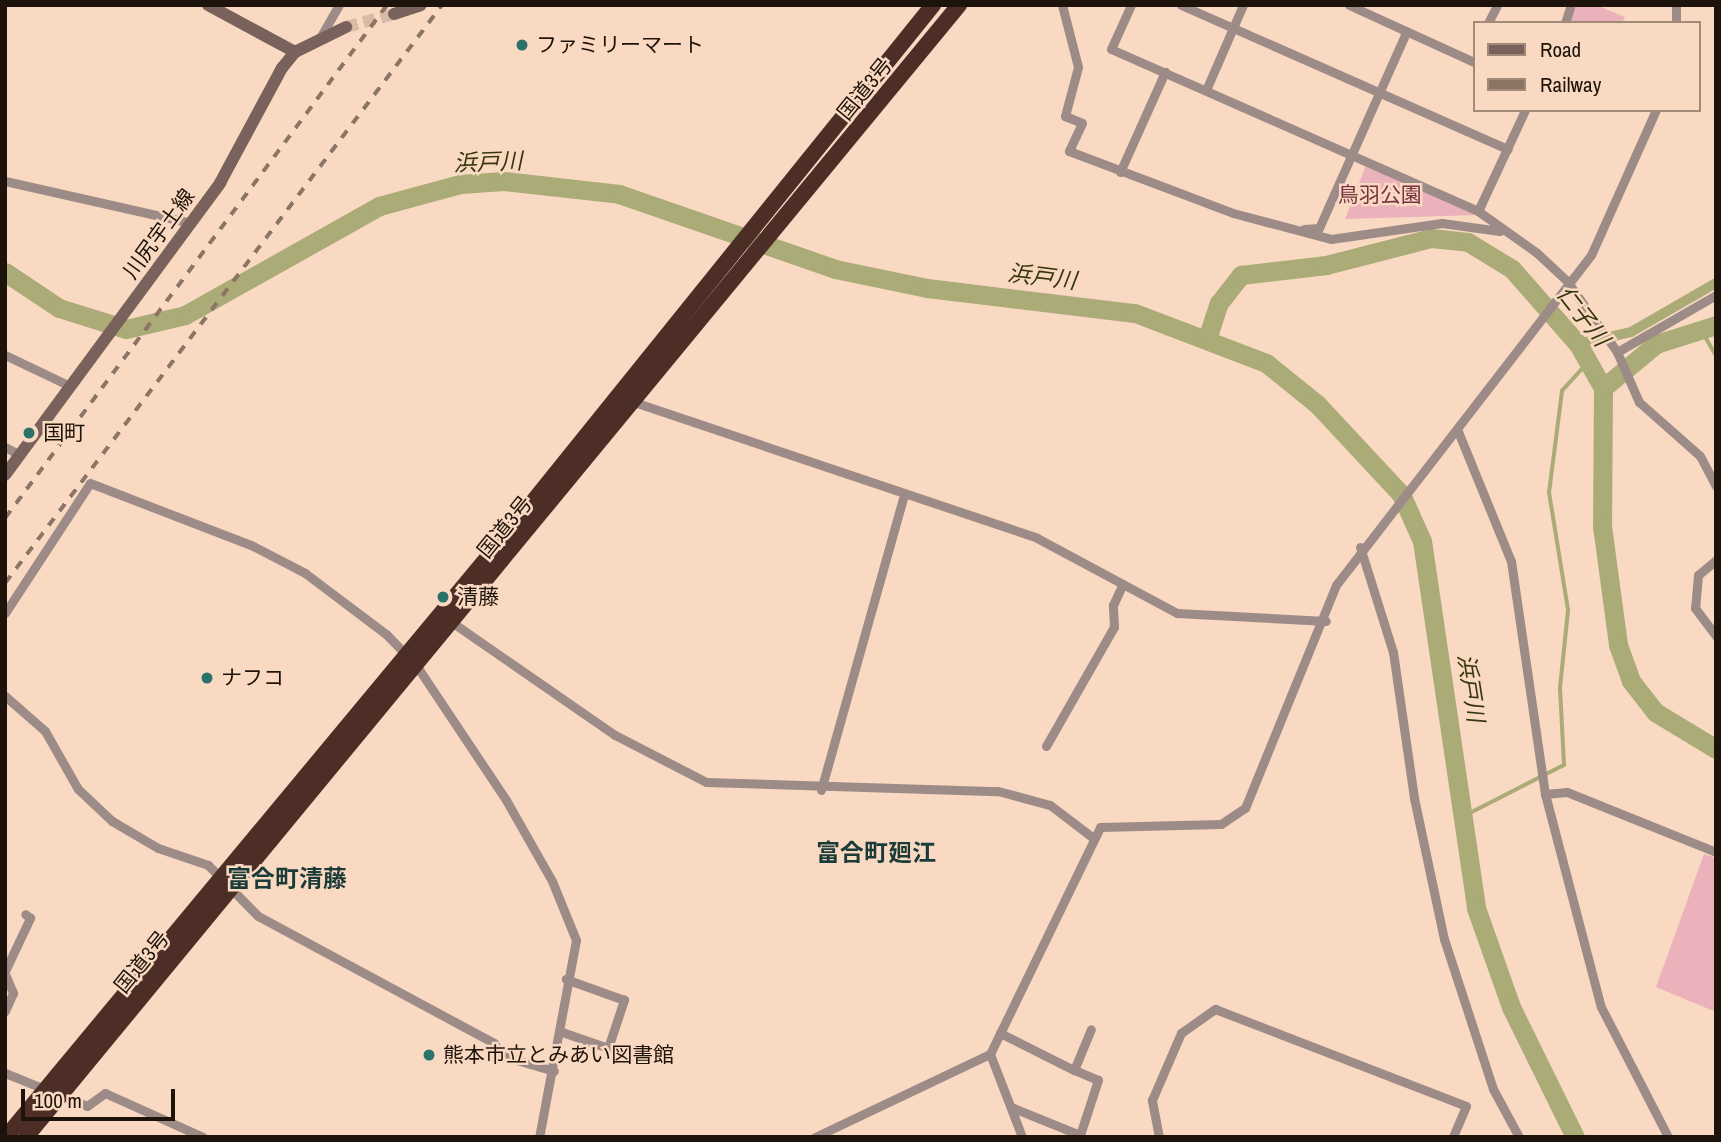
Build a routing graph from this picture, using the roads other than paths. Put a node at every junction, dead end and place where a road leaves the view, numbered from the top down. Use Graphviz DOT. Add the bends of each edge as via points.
graph roads {
  1 [pos="208,5"];
  2 [pos="339,5"];
  3 [pos="421,5"];
  4 [pos="927,5"];
  5 [pos="933,5"];
  6 [pos="959,5"];
  7 [pos="1062,5"];
  8 [pos="1131,5"];
  9 [pos="1181,5"];
  10 [pos="1243,5"];
  11 [pos="1349,5"];
  12 [pos="1497,5"];
  13 [pos="1572,5"];
  14 [pos="394,14"];
  15 [pos="1489,21"];
  16 [pos="1565,21"];
  17 [pos="346,27"];
  18 [pos="1233,28"];
  19 [pos="914,29"];
  20 [pos="1406,33"];
  21 [pos="321,36"];
  22 [pos="295,52"];
  23 [pos="1472,59"];
  24 [pos="1165,72"];
  25 [pos="1206,90"];
  26 [pos="1380,92"];
  27 [pos="1524,112"];
  28 [pos="1655,112"];
  29 [pos="1508,149"];
  30 [pos="1352,155"];
  31 [pos="1120,172"];
  32 [pos="5,181"];
  33 [pos="1478,211"];
  34 [pos="188,228"];
  35 [pos="1298,229"];
  36 [pos="1503,232"];
  37 [pos="1567,281"];
  38 [pos="1716,295"];
  39 [pos="1617,352"];
  40 [pos="5,355"];
  41 [pos="73,382"];
  42 [pos="614,394"];
  43 [pos="634,403"];
  44 [pos="1457,429"];
  45 [pos="5,447"];
  46 [pos="20,455"];
  47 [pos="5,475"];
  48 [pos="1716,486"];
  49 [pos="903,498"];
  50 [pos="1360,547"];
  51 [pos="1716,560"];
  52 [pos="1123,584"];
  53 [pos="5,613"];
  54 [pos="1325,621"];
  55 [pos="453,623"];
  56 [pos="1716,636"];
  57 [pos="411,659"];
  58 [pos="5,696"];
  59 [pos="1046,746"];
  60 [pos="821,790"];
  61 [pos="1545,794"];
  62 [pos="1092,837"];
  63 [pos="1716,852"];
  64 [pos="226,880"];
  65 [pos="25,914"];
  66 [pos="5,972"];
  67 [pos="566,979"];
  68 [pos="5,1011"];
  69 [pos="1091,1030"];
  70 [pos="562,1032"];
  71 [pos="1000,1033"];
  72 [pos="990,1054"];
  73 [pos="1074,1070"];
  74 [pos="554,1071"];
  75 [pos="5,1073"];
  76 [pos="53,1092"];
  77 [pos="1011,1107"];
  78 [pos="817,1136"];
  79 [pos="6,1137"];
  80 [pos="26,1137"];
  81 [pos="203,1137"];
  82 [pos="539,1137"];
  83 [pos="1022,1137"];
  84 [pos="1159,1137"];
  85 [pos="1453,1137"];
  86 [pos="1519,1137"];
  87 [pos="1668,1137"];
  1 -- 22 [label="main road"];
  2 -- 21 [label="street"];
  3 -- 14 [label="main road"];
  4 -- 19 [label="highway"];
  5 -- 19 [label="highway, 国道3号"];
  6 -- 43 [label="highway, 国道3号"];
  7 -- 31 [label="street" via="1078,67 1065,116 1082,123 1069,151"];
  8 -- 24 [label="street" via="1111,49"];
  9 -- 18 [label="street"];
  10 -- 18 [label="street"];
  11 -- 20 [label="street"];
  12 -- 15 [label="street"];
  13 -- 16 [label="street"];
  17 -- 21 [label="main road"];
  18 -- 25 [label="street"];
  18 -- 26 [label="street"];
  19 -- 42 [label="highway, 国道3号"];
  20 -- 23 [label="street"];
  20 -- 26 [label="street"];
  21 -- 22 [label="main road"];
  22 -- 34 [label="main road, 川尻宇土線" via="242,151"];
  24 -- 25 [label="street"];
  24 -- 31 [label="street"];
  25 -- 30 [label="street"];
  26 -- 29 [label="street"];
  26 -- 30 [label="street"];
  27 -- 29 [label="street"];
  28 -- 37 [label="street" via="1609,205 1602,237"];
  29 -- 33 [label="street"];
  30 -- 33 [label="street"];
  30 -- 35 [label="street" via="1319,228"];
  31 -- 35 [label="street"];
  32 -- 34 [label="street"];
  33 -- 36 [label="street"];
  34 -- 41 [label="main road, 川尻宇土線"];
  35 -- 36 [label="street" via="1331,239 1442,223"];
  36 -- 37 [label="street"];
  37 -- 39 [label="street"];
  37 -- 44 [label="street"];
  38 -- 39 [label="street"];
  39 -- 48 [label="street" via="1639,402 1700,456"];
  40 -- 41 [label="street"];
  41 -- 46 [label="main road, 川尻宇土線"];
  42 -- 43 [label="street"];
  42 -- 57 [label="highway, 国道3号"];
  43 -- 49 [label="street"];
  43 -- 55 [label="highway, 国道3号"];
  44 -- 50 [label="street"];
  44 -- 61 [label="street" via="1511,561"];
  45 -- 46 [label="street"];
  46 -- 47 [label="main road, 川尻宇土線"];
  49 -- 52 [label="street" via="1037,538"];
  49 -- 60 [label="street"];
  50 -- 54 [label="street" via="1336,585"];
  50 -- 86 [label="street" via="1393,652 1413,799 1444,939 1493,1088"];
  51 -- 56 [label="street" via="1698,575 1695,608"];
  52 -- 54 [label="street" via="1177,613"];
  52 -- 59 [label="street" via="1113,605 1114,627"];
  53 -- 57 [label="street" via="90,483 251,545 306,573"];
  54 -- 62 [label="street" via="1265,766 1236,818 1198,826 1117,822"];
  55 -- 57 [label="highway, 国道3号"];
  55 -- 60 [label="street" via="670,766 706,782"];
  57 -- 64 [label="highway, 国道3号"];
  57 -- 67 [label="street" via="552,881 576,940"];
  58 -- 64 [label="street" via="45,732 95,808 159,848"];
  60 -- 62 [label="street" via="998,791 1050,805"];
  61 -- 63 [label="street" via="1567,792"];
  61 -- 87 [label="street" via="1601,1007"];
  62 -- 71 [label="street"];
  64 -- 74 [label="street" via="258,916 494,1043 503,1056"];
  64 -- 76 [label="highway, 国道3号"];
  65 -- 66 [label="street" via="30,918"];
  66 -- 68 [label="street" via="13,993"];
  67 -- 70 [label="street"];
  67 -- 70 [label="street" via="624,1000 608,1048"];
  69 -- 73 [label="street"];
  70 -- 74 [label="street"];
  71 -- 72 [label="street"];
  71 -- 73 [label="street"];
  72 -- 77 [label="street"];
  72 -- 78 [label="street"];
  73 -- 77 [label="street" via="1098,1080 1080,1135"];
  74 -- 82 [label="street"];
  75 -- 76 [label="street"];
  76 -- 79 [label="highway, 国道3号"];
  76 -- 80 [label="highway, 国道3号"];
  76 -- 81 [label="street" via="87,1106 105,1093"];
  77 -- 83 [label="street"];
  84 -- 85 [label="street" via="1152,1100 1171,1055 1181,1033 1215,1009 1466,1106"];
}
